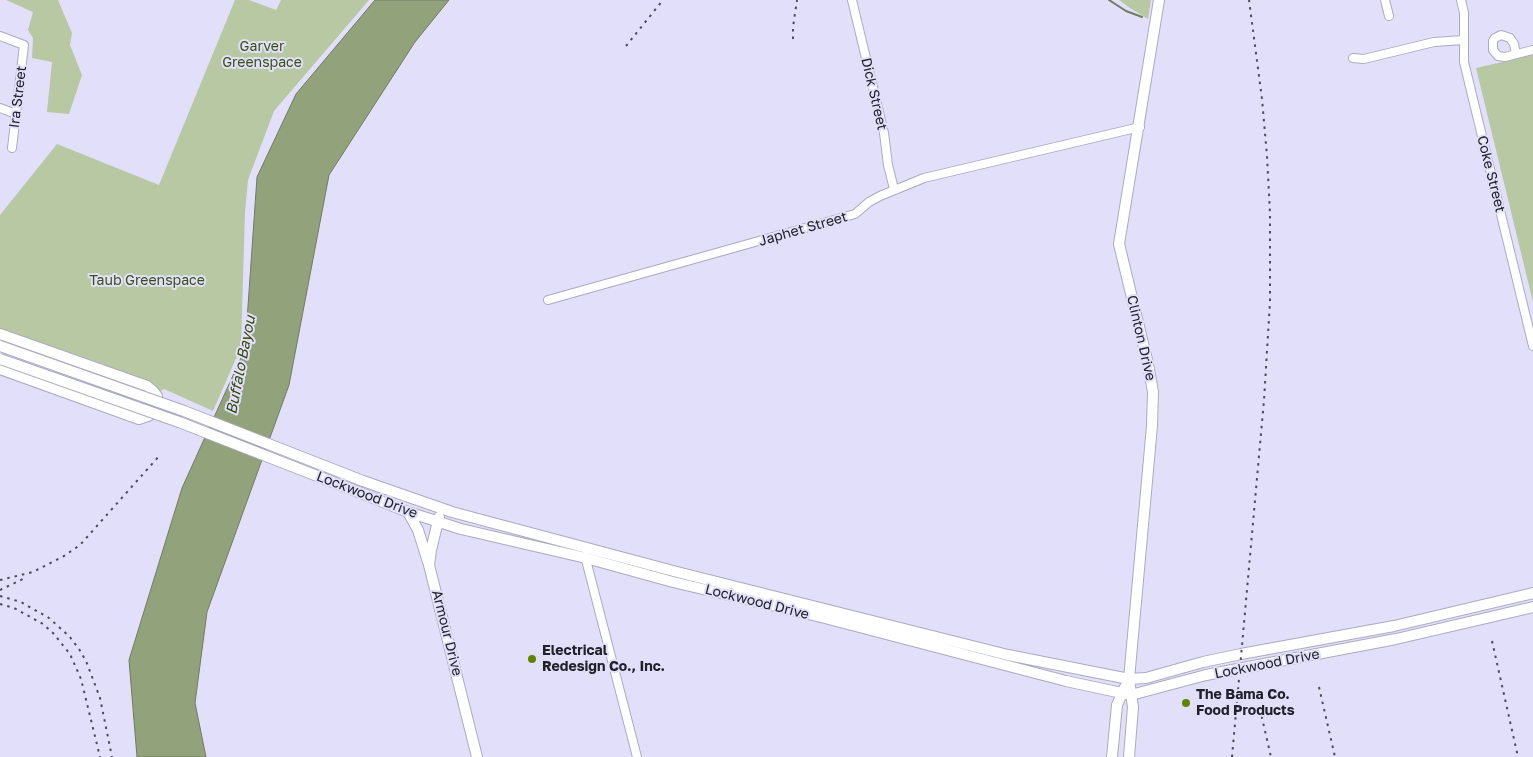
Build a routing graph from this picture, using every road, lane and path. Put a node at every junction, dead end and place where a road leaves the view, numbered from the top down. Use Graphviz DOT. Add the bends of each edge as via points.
graph roads {
  1 [pos="852,0"];
  2 [pos="1160,0"];
  3 [pos="1385,0"];
  4 [pos="1462,0"];
  5 [pos="1389,16"];
  6 [pos="0,36"];
  7 [pos="1463,40"];
  8 [pos="1533,50"];
  9 [pos="1516,54"];
  10 [pos="1353,58"];
  11 [pos="0,108"];
  12 [pos="16,114"];
  13 [pos="1140,127"];
  14 [pos="12,148"];
  15 [pos="894,189"];
  16 [pos="548,300"];
  17 [pos="0,334"];
  18 [pos="0,346"];
  19 [pos="1533,346"];
  20 [pos="0,359"];
  21 [pos="0,369"];
  22 [pos="441,508"];
  23 [pos="408,512"];
  24 [pos="437,521"];
  25 [pos="578,545"];
  26 [pos="586,558"];
  27 [pos="429,565"];
  28 [pos="675,577"];
  29 [pos="1533,593"];
  30 [pos="1533,607"];
  31 [pos="984,655"];
  32 [pos="1032,660"];
  33 [pos="1030,672"];
  34 [pos="1129,680"];
  35 [pos="1127,694"];
  36 [pos="476,757"];
  37 [pos="637,757"];
  38 [pos="1112,757"];
  39 [pos="1129,757"];
  1 -- 15 [label="street, Dick Street"];
  2 -- 13 [label="main road, Clinton Drive"];
  3 -- 5 [label="street"];
  4 -- 7 [label="street, Coke Street"];
  6 -- 12 [label="street, Ira Street" via="24,45"];
  7 -- 10 [label="street" via="1434,42"];
  7 -- 19 [label="street, Coke Street" via="1464,62"];
  8 -- 9 [label="street"];
  11 -- 12 [label="street"];
  12 -- 14 [label="street, Ira Street"];
  13 -- 15 [label="street, Japhet Street" via="924,178"];
  13 -- 34 [label="main road, Clinton Drive" via="1119,244 1153,392"];
  15 -- 16 [label="street, Japhet Street" via="869,202 855,214"];
  17 -- 21 [label="main road" via="147,386 157,396 150,416 132,418"];
  18 -- 22 [label="main road, Lockwood Drive, bridge"];
  20 -- 23 [label="main road, Lockwood Drive, bridge" via="179,422"];
  22 -- 24 [label="main road, Armour Drive"];
  22 -- 25 [label="main road, Lockwood Drive"];
  23 -- 24 [label="main road, Lockwood Drive"];
  23 -- 27 [label="main road" via="418,530"];
  24 -- 26 [label="main road, Lockwood Drive"];
  24 -- 27 [label="main road, Armour Drive"];
  25 -- 26 [label="street"];
  25 -- 28 [label="main road, Lockwood Drive"];
  26 -- 28 [label="main road, Lockwood Drive"];
  26 -- 37 [label="street"];
  27 -- 36 [label="main road, Armour Drive"];
  28 -- 31 [label="main road, Lockwood Drive"];
  29 -- 34 [label="main road, Lockwood Drive" via="1394,626 1231,656"];
  30 -- 35 [label="main road, Lockwood Drive" via="1396,639 1206,675"];
  31 -- 32 [label="main road, Lockwood Drive"];
  31 -- 33 [label="main road, Lockwood Drive"];
  32 -- 33 [label="main road"];
  32 -- 34 [label="main road, Lockwood Drive"];
  33 -- 35 [label="main road, Lockwood Drive"];
  34 -- 35 [label="main road, Clinton Drive"];
  35 -- 38 [label="main road, Clinton Drive" via="1117,705"];
  35 -- 39 [label="main road, Clinton Drive" via="1133,707"];
}
